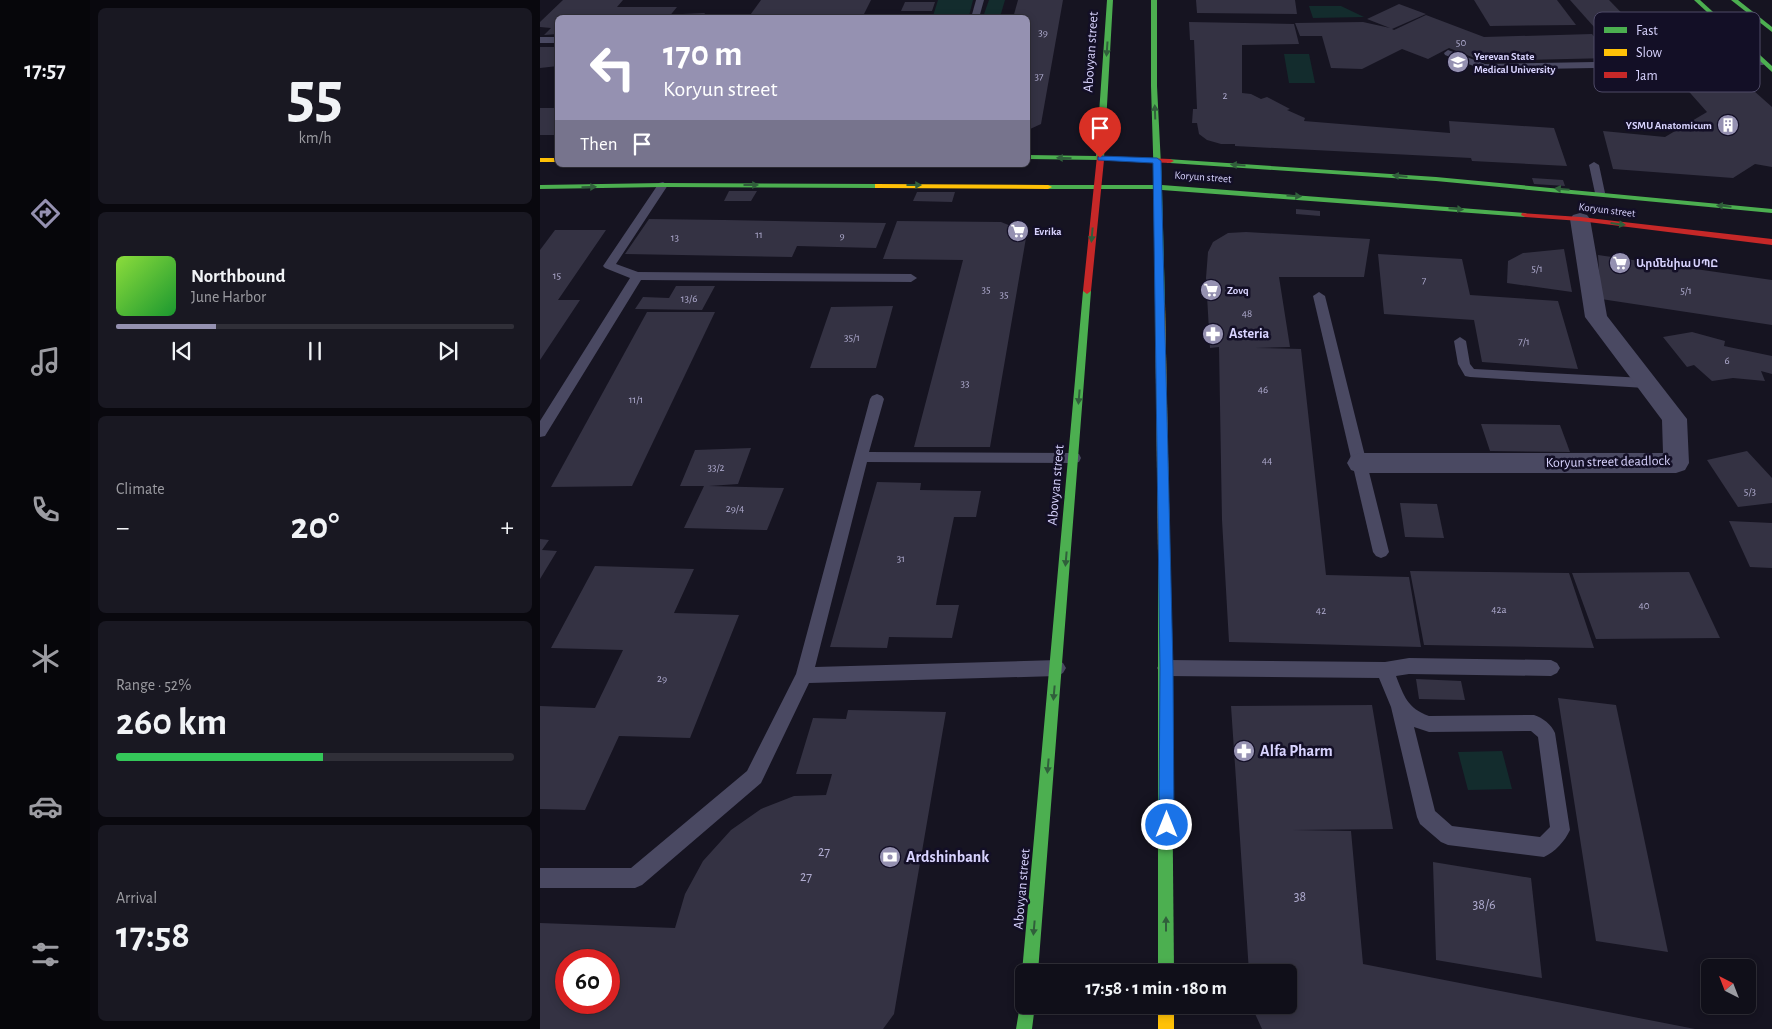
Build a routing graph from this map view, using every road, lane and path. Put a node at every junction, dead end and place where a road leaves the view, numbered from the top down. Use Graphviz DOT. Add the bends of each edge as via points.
graph roads {
  1 [pos="980,0"];
  2 [pos="1110,0"];
  3 [pos="1154,0"];
  4 [pos="1697,0"];
  5 [pos="1734,0"];
  6 [pos="1710,12"];
  7 [pos="1749,12"];
  8 [pos="976,15"];
  9 [pos="1760,21"];
  10 [pos="1772,30"];
  11 [pos="540,40"];
  12 [pos="555,40"];
  13 [pos="1448,53"];
  14 [pos="1767,61"];
  15 [pos="1594,65"];
  16 [pos="1772,70"];
  17 [pos="1030,157"];
  18 [pos="1100,158"];
  19 [pos="540,160"];
  20 [pos="555,160"];
  21 [pos="1157,161"];
  22 [pos="1594,165"];
  23 [pos="663,185"];
  24 [pos="1096,186"];
  25 [pos="540,187"];
  26 [pos="1158,187"];
  27 [pos="1600,193"];
  28 [pos="1772,211"];
  29 [pos="1580,219"];
  30 [pos="1772,242"];
  31 [pos="637,276"];
  32 [pos="911,278"];
  33 [pos="1319,296"];
  34 [pos="1460,342"];
  35 [pos="1646,383"];
  36 [pos="877,399"];
  37 [pos="540,432"];
  38 [pos="861,457"];
  39 [pos="1074,458"];
  40 [pos="1360,463"];
  41 [pos="1381,552"];
  42 [pos="1057,668"];
  43 [pos="1166,668"];
  44 [pos="1552,668"];
  45 [pos="1385,670"];
  46 [pos="804,675"];
  47 [pos="1400,707"];
  48 [pos="540,878"];
  49 [pos="1031,964"];
  50 [pos="1166,964"];
  51 [pos="1026,1014"];
  52 [pos="1166,1014"];
  53 [pos="1024,1029"];
  54 [pos="1166,1029"];
  1 -- 8 [label="lane"];
  2 -- 18 [label="main road, Abovyan street, one-way"];
  21 -- 3 [label="main road, one-way"];
  4 -- 6 [label="main road"];
  5 -- 7 [label="main road"];
  9 -- 10 [label="main road"];
  11 -- 12 [label="lane"];
  13 -- 15 [label="lane" via="1484,67"];
  14 -- 16 [label="main road"];
  18 -- 17 [label="main road, Koryun street, one-way"];
  18 -- 21 [label="main road, Koryun street"];
  18 -- 24 [label="main road, Abovyan street"];
  19 -- 20 [label="main road"];
  21 -- 26 [label="main road"];
  27 -- 21 [label="main road, Koryun street, one-way" via="1354,172"];
  22 -- 27 [label="lane"];
  23 -- 24 [label="main road, Koryun street, one-way"];
  25 -- 23 [label="main road, Koryun street, one-way"];
  23 -- 31 [label="lane" via="609,266"];
  24 -- 26 [label="main road, Koryun street"];
  24 -- 39 [label="main road, Abovyan street, one-way"];
  26 -- 29 [label="main road, Koryun street, one-way"];
  26 -- 43 [label="main road"];
  28 -- 27 [label="main road, Koryun street, one-way"];
  29 -- 30 [label="main road, Koryun street, one-way"];
  29 -- 35 [label="street, Koryun street deadlock" via="1596,317"];
  31 -- 32 [label="lane"];
  31 -- 37 [label="lane"];
  33 -- 40 [label="lane"];
  34 -- 35 [label="lane" via="1464,364 1470,373"];
  35 -- 40 [label="street, Koryun street deadlock" via="1674,420 1676,463"];
  36 -- 38 [label="lane"];
  38 -- 39 [label="lane"];
  38 -- 46 [label="lane"];
  39 -- 42 [label="main road, Abovyan street, one-way"];
  40 -- 41 [label="lane"];
  42 -- 46 [label="lane"];
  42 -- 49 [label="main road, Abovyan street, one-way"];
  43 -- 45 [label="lane"];
  50 -- 43 [label="main road, one-way"];
  44 -- 45 [label="lane" via="1409,666"];
  45 -- 47 [label="lane"];
  46 -- 48 [label="lane" via="754,777 635,878"];
  47 -- 47 [label="lane" via="1427,818 1448,835 1544,847 1560,830 1546,733 1534,723 1428,724 1413,718"];
  51 -- 53 [label="main road"];
  52 -- 54 [label="main road"];
}
